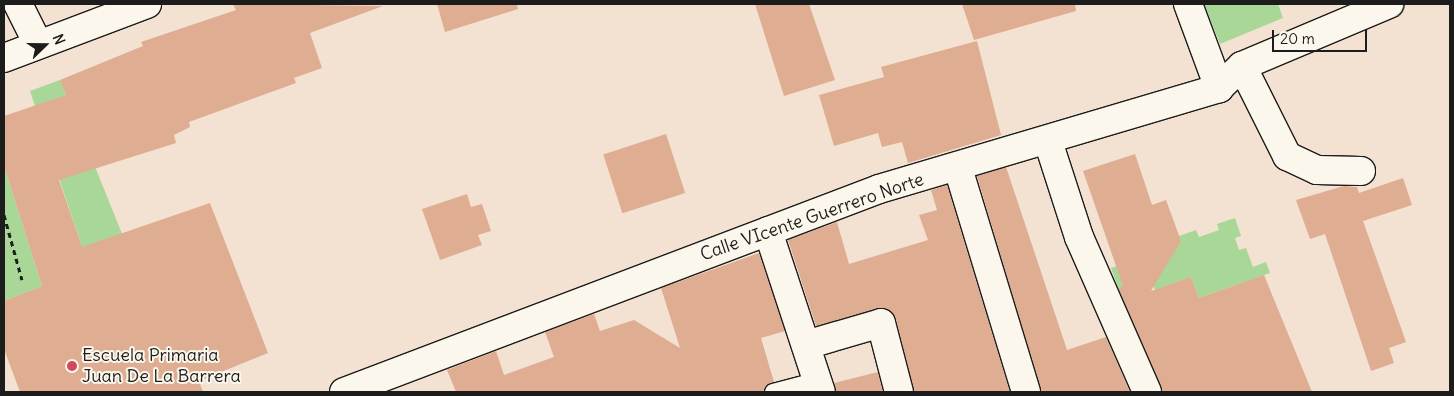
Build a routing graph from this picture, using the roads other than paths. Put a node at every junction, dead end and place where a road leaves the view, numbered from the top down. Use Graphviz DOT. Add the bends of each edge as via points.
graph roads {
  1 [pos="18,4"];
  2 [pos="147,4"];
  3 [pos="1188,4"];
  4 [pos="1390,4"];
  5 [pos="38,44"];
  6 [pos="4,58"];
  7 [pos="1242,66"];
  8 [pos="1219,88"];
  9 [pos="1048,142"];
  10 [pos="958,168"];
  11 [pos="1361,171"];
  12 [pos="768,231"];
  13 [pos="806,345"];
  14 [pos="820,386"];
  15 [pos="344,392"];
  16 [pos="773,392"];
  17 [pos="899,392"];
  18 [pos="1026,392"];
  19 [pos="1148,392"];
  1 -- 5 [label="street"];
  2 -- 5 [label="street"];
  3 -- 8 [label="street"];
  4 -- 7 [label="street, Calle VIcente Guerrero Norte"];
  5 -- 6 [label="street"];
  7 -- 8 [label="street, Calle VIcente Guerrero Norte"];
  7 -- 11 [label="street" via="1287,156 1317,170"];
  8 -- 9 [label="street, Calle VIcente Guerrero Norte"];
  9 -- 10 [label="street, Calle VIcente Guerrero Norte"];
  9 -- 19 [label="street" via="1079,237"];
  10 -- 12 [label="street, Calle VIcente Guerrero Norte" via="879,189"];
  10 -- 18 [label="street"];
  12 -- 13 [label="street"];
  12 -- 15 [label="street, Calle VIcente Guerrero Norte"];
  13 -- 14 [label="street"];
  13 -- 17 [label="street" via="881,323"];
  14 -- 16 [label="lane"];
}
